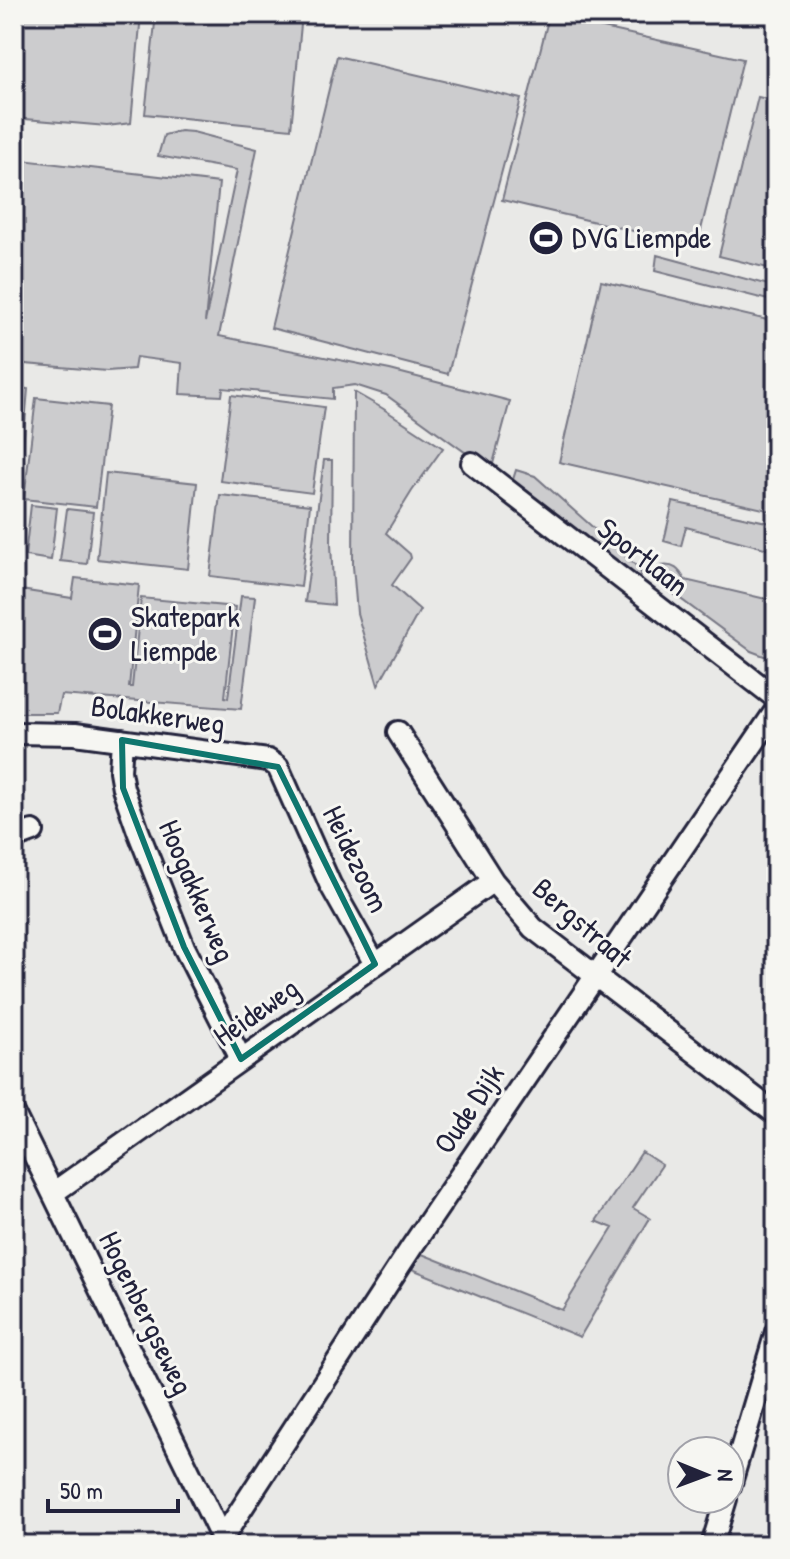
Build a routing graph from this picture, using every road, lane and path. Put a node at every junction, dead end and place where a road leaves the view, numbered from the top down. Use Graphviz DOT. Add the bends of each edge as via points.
graph roads {
  1 [pos="472,463"];
  2 [pos="776,698"];
  3 [pos="776,710"];
  4 [pos="398,732"];
  5 [pos="14,733"];
  6 [pos="122,740"];
  7 [pos="285,778"];
  8 [pos="493,881"];
  9 [pos="375,964"];
  10 [pos="595,976"];
  11 [pos="241,1059"];
  12 [pos="14,1114"];
  13 [pos="776,1114"];
  14 [pos="53,1193"];
  15 [pos="776,1332"];
  16 [pos="745,1435"];
  17 [pos="721,1515"];
  18 [pos="222,1543"];
  19 [pos="712,1545"];
  1 -- 2 [label="street, Sportlaan"];
  3 -- 10 [label="street, Oude Dijk"];
  4 -- 8 [label="street, Bergstraat"];
  5 -- 6 [label="street, Bolakkerweg"];
  6 -- 7 [label="street, Bolakkerweg" via="268,760"];
  6 -- 11 [label="street, Hoogakkerweg" via="120,771 138,831 184,947"];
  7 -- 9 [label="street, Heidezoom" via="330,884"];
  8 -- 9 [label="street, Heideweg"];
  8 -- 10 [label="street, Bergstraat" via="533,928"];
  9 -- 11 [label="street, Heideweg"];
  10 -- 13 [label="street, Bergstraat"];
  10 -- 18 [label="street, Oude Dijk" via="411,1248"];
  11 -- 14 [label="street, Heideweg"];
  12 -- 14 [label="street, Hogenbergseweg"];
  14 -- 18 [label="street, Hogenbergseweg"];
  15 -- 16 [label="street"];
  17 -- 19 [label="street"];
}
